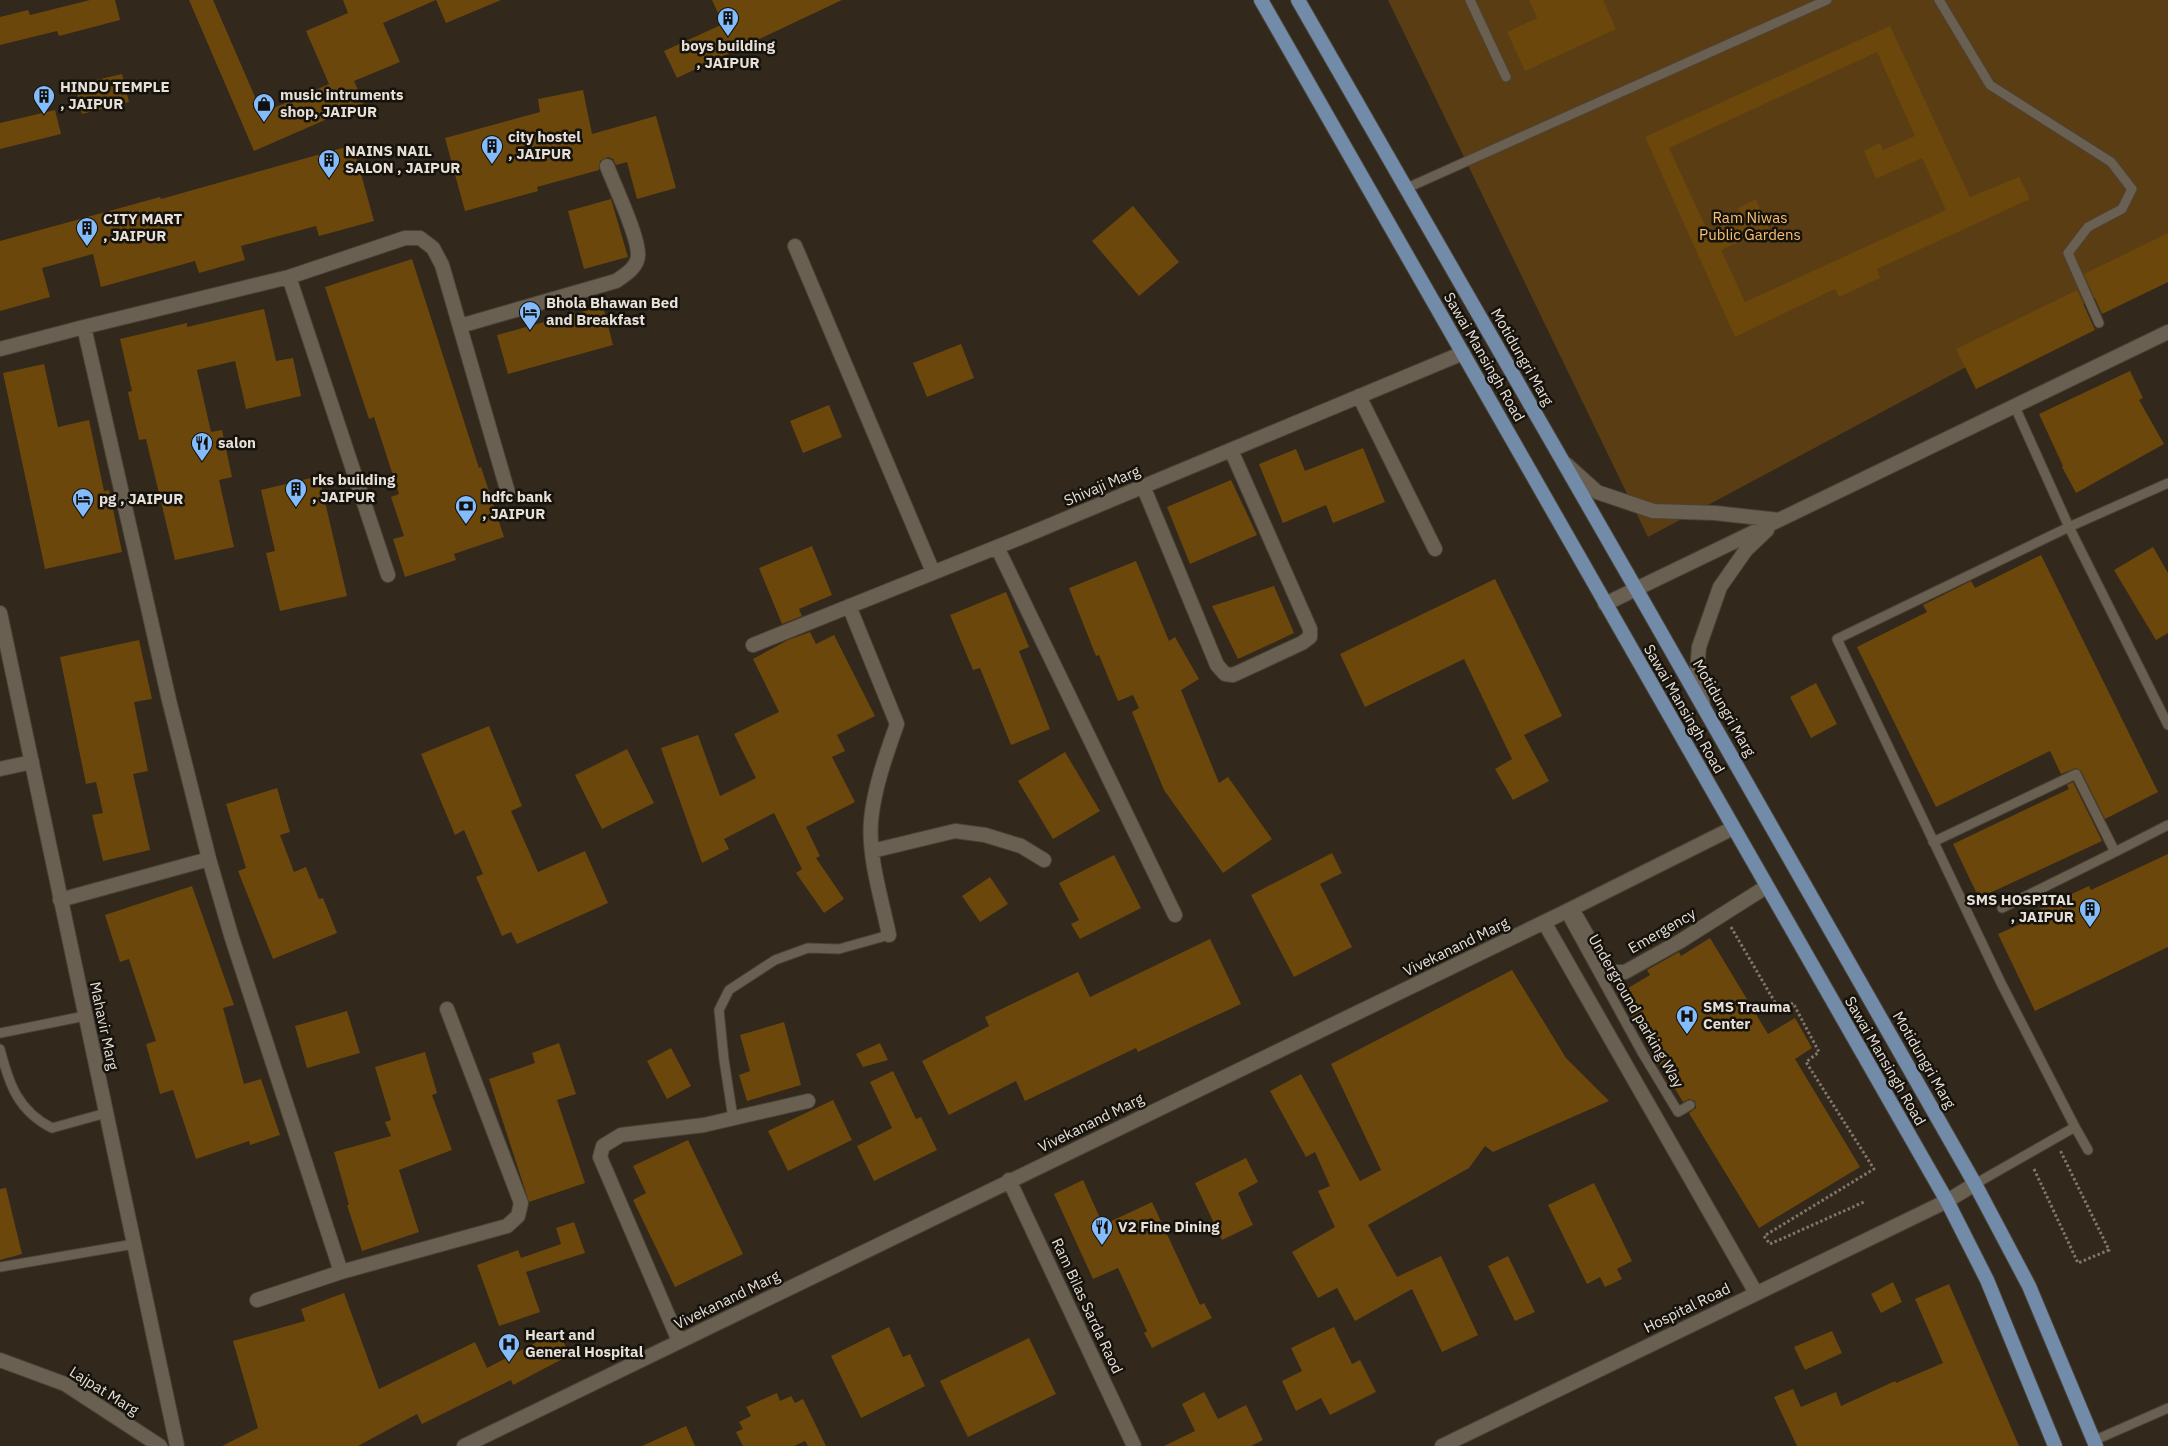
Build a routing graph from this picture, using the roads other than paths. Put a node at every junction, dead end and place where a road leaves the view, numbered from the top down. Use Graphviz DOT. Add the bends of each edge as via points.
graph roads {
  1 [pos="1261,0"];
  2 [pos="1298,0"];
  3 [pos="1470,0"];
  4 [pos="1827,0"];
  5 [pos="1939,0"];
  6 [pos="1506,77"];
  7 [pos="607,166"];
  8 [pos="1407,188"];
  9 [pos="795,246"];
  10 [pos="289,277"];
  11 [pos="2099,323"];
  12 [pos="460,326"];
  13 [pos="84,327"];
  14 [pos="2168,332"];
  15 [pos="0,349"];
  16 [pos="1463,353"];
  17 [pos="1359,396"];
  18 [pos="2015,407"];
  19 [pos="1231,450"];
  20 [pos="1563,462"];
  21 [pos="2168,483"];
  22 [pos="1143,486"];
  23 [pos="509,496"];
  24 [pos="1779,520"];
  25 [pos="2069,527"];
  26 [pos="997,547"];
  27 [pos="1434,549"];
  28 [pos="933,572"];
  29 [pos="388,575"];
  30 [pos="1636,588"];
  31 [pos="1605,604"];
  32 [pos="849,606"];
  33 [pos="0,613"];
  34 [pos="752,645"];
  35 [pos="1703,704"];
  36 [pos="2168,725"];
  37 [pos="32,762"];
  38 [pos="0,769"];
  39 [pos="2168,825"];
  40 [pos="1733,828"];
  41 [pos="1933,842"];
  42 [pos="872,851"];
  43 [pos="2115,852"];
  44 [pos="209,859"];
  45 [pos="1044,860"];
  46 [pos="1766,886"];
  47 [pos="60,900"];
  48 [pos="2002,908"];
  49 [pos="1568,910"];
  50 [pos="1175,915"];
  51 [pos="1544,922"];
  52 [pos="889,935"];
  53 [pos="447,1009"];
  54 [pos="85,1016"];
  55 [pos="0,1033"];
  56 [pos="0,1049"];
  57 [pos="808,1101"];
  58 [pos="1690,1105"];
  59 [pos="106,1113"];
  60 [pos="733,1118"];
  61 [pos="2075,1128"];
  62 [pos="2088,1150"];
  63 [pos="1009,1180"];
  64 [pos="1975,1184"];
  65 [pos="1946,1201"];
  66 [pos="134,1244"];
  67 [pos="0,1267"];
  68 [pos="341,1272"];
  69 [pos="1756,1292"];
  70 [pos="257,1300"];
  71 [pos="679,1341"];
  72 [pos="0,1360"];
  73 [pos="2168,1408"];
  74 [pos="2094,1443"];
  75 [pos="160,1446"];
  76 [pos="177,1446"];
  77 [pos="464,1446"];
  78 [pos="1134,1446"];
  79 [pos="1442,1446"];
  80 [pos="2055,1446"];
  1 -- 16 [label="main road, Sawai Mansingh Road"];
  2 -- 8 [label="main road, Motidungri Marg"];
  3 -- 6 [label="lane"];
  4 -- 8 [label="lane"];
  5 -- 11 [label="lane" via="1990,85 2111,162 2132,188 2122,209 2088,228 2068,253"];
  7 -- 12 [label="street" via="635,237 639,256 632,269 616,281"];
  8 -- 20 [label="main road, Motidungri Marg"];
  9 -- 28 [label="street"];
  10 -- 12 [label="street" via="405,238 420,238 433,248 442,265"];
  10 -- 13 [label="street"];
  10 -- 29 [label="street"];
  12 -- 23 [label="street"];
  13 -- 15 [label="street"];
  13 -- 44 [label="street" via="169,700"];
  14 -- 18 [label="street"];
  16 -- 17 [label="street, Shivaji Marg"];
  16 -- 31 [label="main road, Sawai Mansingh Road"];
  17 -- 19 [label="street, Shivaji Marg"];
  17 -- 27 [label="street"];
  18 -- 24 [label="street"];
  18 -- 25 [label="lane"];
  19 -- 22 [label="street, Shivaji Marg"];
  19 -- 22 [label="street" via="1310,629 1310,637 1302,644 1234,676 1225,674 1217,665"];
  20 -- 24 [label="street" via="1597,492 1652,511"];
  20 -- 30 [label="main road, Motidungri Marg"];
  21 -- 25 [label="lane"];
  22 -- 26 [label="street, Shivaji Marg"];
  24 -- 30 [label="street"];
  24 -- 35 [label="street" via="1746,550 1720,587 1699,648 1696,672"];
  25 -- 36 [label="lane"];
  25 -- 41 [label="lane" via="1837,639"];
  26 -- 28 [label="street, Shivaji Marg"];
  26 -- 50 [label="street"];
  28 -- 32 [label="street, Shivaji Marg"];
  30 -- 31 [label="street"];
  30 -- 35 [label="main road, Motidungri Marg"];
  31 -- 40 [label="main road, Sawai Mansingh Road"];
  32 -- 34 [label="street, Shivaji Marg"];
  32 -- 42 [label="street" via="897,724 882,766 871,821"];
  33 -- 37 [label="street, Mahavir Marg"];
  35 -- 64 [label="main road, Motidungri Marg"];
  37 -- 38 [label="street"];
  37 -- 47 [label="street, Mahavir Marg"];
  39 -- 43 [label="lane"];
  40 -- 46 [label="main road, Sawai Mansingh Road"];
  40 -- 49 [label="street, Vivekanand Marg"];
  41 -- 43 [label="lane" via="2076,774"];
  41 -- 61 [label="lane"];
  42 -- 45 [label="street" via="955,831 984,835 1021,846"];
  42 -- 52 [label="street"];
  43 -- 48 [label="lane"];
  44 -- 47 [label="street"];
  44 -- 68 [label="street"];
  46 -- 49 [label="street, Emergency" via="1626,972 1608,972"];
  46 -- 65 [label="main road, Sawai Mansingh Road"];
  47 -- 54 [label="street, Mahavir Marg"];
  49 -- 51 [label="street, Vivekanand Marg"];
  49 -- 58 [label="lane, Underground parking Way" via="1643,1054 1678,1112"];
  51 -- 63 [label="street, Vivekanand Marg"];
  51 -- 69 [label="street"];
  52 -- 60 [label="lane" via="839,949 808,948 775,960 729,990 719,1010"];
  53 -- 68 [label="street" via="521,1203 518,1216 507,1226"];
  54 -- 55 [label="lane"];
  54 -- 59 [label="street, Mahavir Marg"];
  56 -- 59 [label="lane" via="22,1106 37,1121 52,1128"];
  57 -- 60 [label="street"];
  59 -- 66 [label="street, Mahavir Marg"];
  60 -- 71 [label="street" via="620,1135 603,1146 600,1157"];
  61 -- 62 [label="lane"];
  61 -- 64 [label="lane"];
  63 -- 71 [label="street, Vivekanand Marg"];
  63 -- 78 [label="street, Ram Bilas Sarda Raod"];
  64 -- 65 [label="street, Hospital Road"];
  64 -- 74 [label="main road, Motidungri Marg" via="2029,1286"];
  65 -- 69 [label="street, Hospital Road"];
  65 -- 80 [label="main road, Sawai Mansingh Road" via="1987,1280"];
  66 -- 67 [label="lane"];
  66 -- 76 [label="street, Mahavir Marg"];
  68 -- 70 [label="street"];
  69 -- 79 [label="street, Hospital Road"];
  71 -- 77 [label="street, Vivekanand Marg"];
  72 -- 75 [label="street, Lajpat Marg" via="64,1384"];
  73 -- 74 [label="lane"];
}
